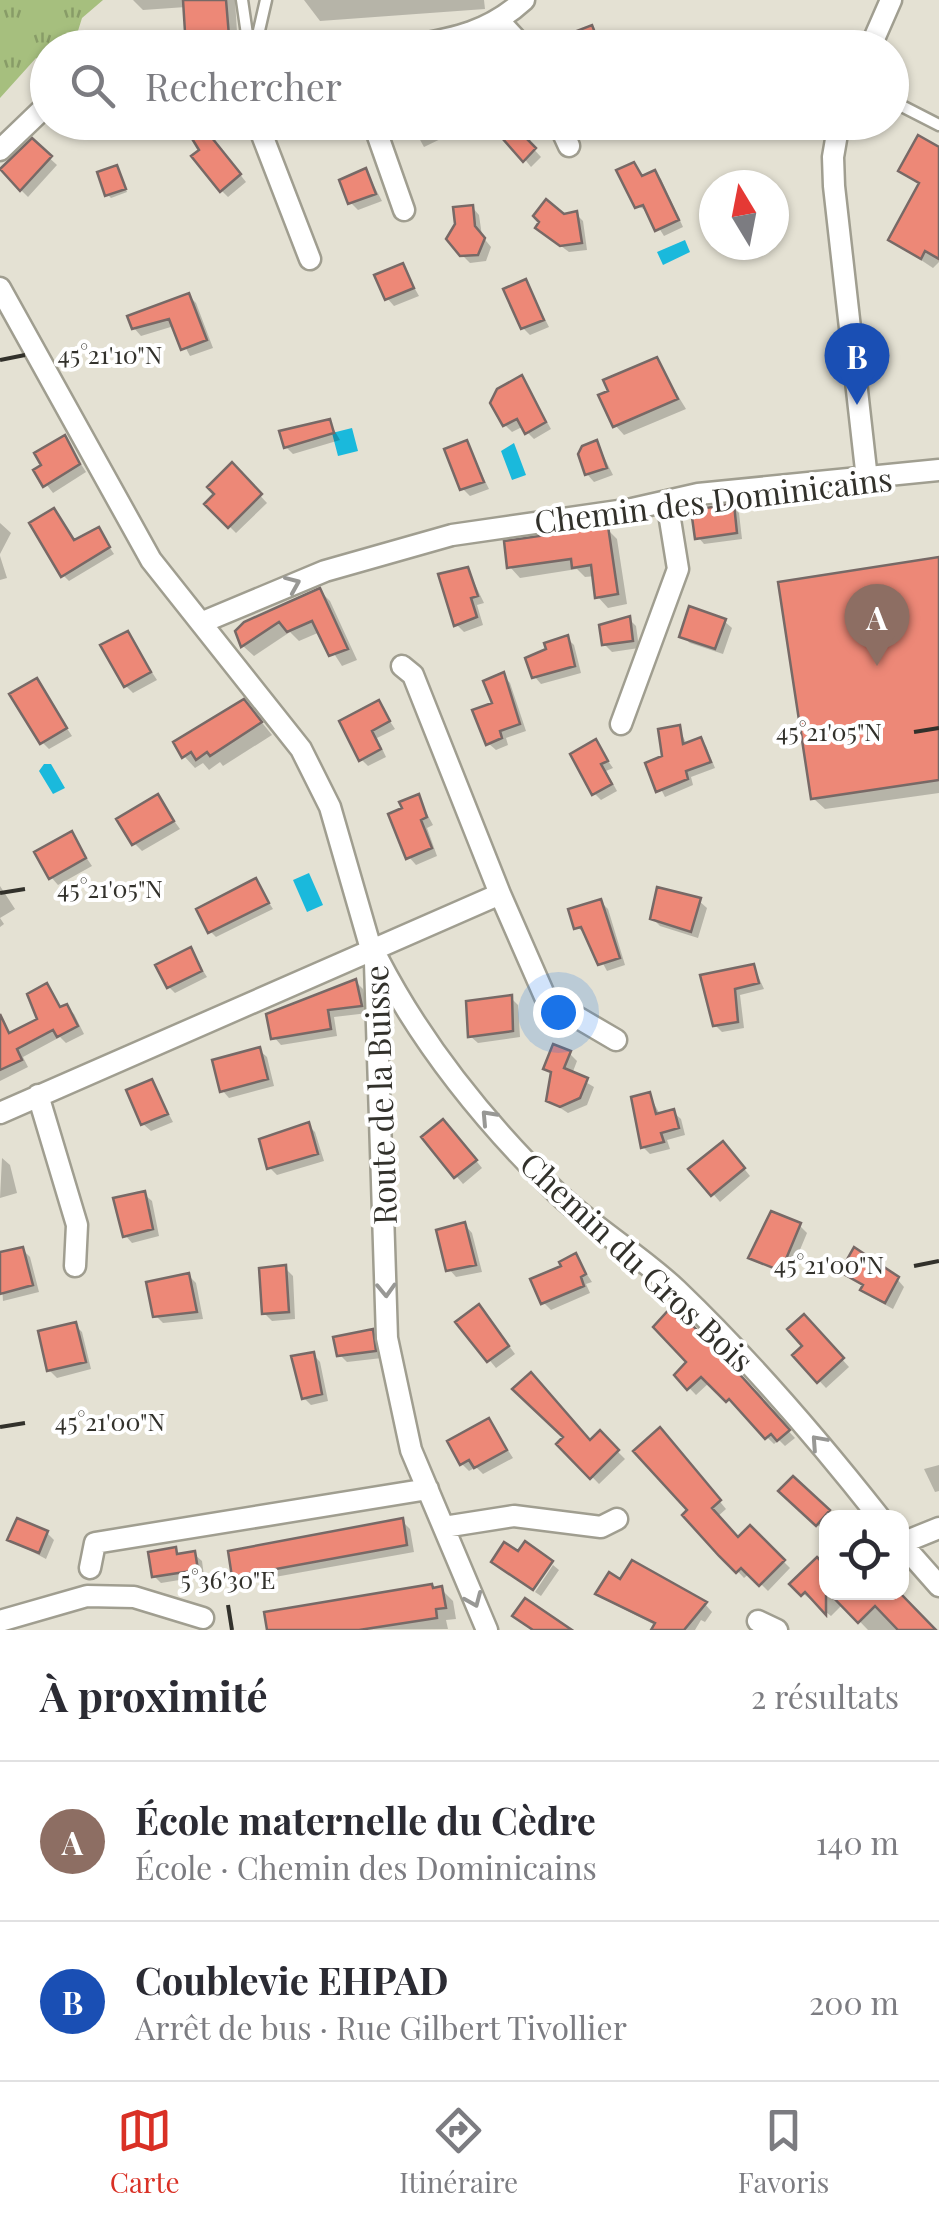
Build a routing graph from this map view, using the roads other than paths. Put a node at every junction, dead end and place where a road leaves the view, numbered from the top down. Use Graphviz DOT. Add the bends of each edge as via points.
graph roads {
  1 [pos="242,0"];
  2 [pos="266,0"];
  3 [pos="524,0"];
  4 [pos="892,0"];
  5 [pos="500,22"];
  6 [pos="248,30"];
  7 [pos="257,30"];
  8 [pos="476,30"];
  9 [pos="507,30"];
  10 [pos="878,30"];
  11 [pos="909,109"];
  12 [pos="30,121"];
  13 [pos="939,126"];
  14 [pos="265,140"];
  15 [pos="379,140"];
  16 [pos="566,140"];
  17 [pos="836,140"];
  18 [pos="569,146"];
  19 [pos="0,150"];
  20 [pos="404,210"];
  21 [pos="310,259"];
  22 [pos="0,288"];
  23 [pos="939,470"];
  24 [pos="867,479"];
  25 [pos="667,501"];
  26 [pos="203,622"];
  27 [pos="402,666"];
  28 [pos="620,724"];
  29 [pos="500,894"];
  30 [pos="372,948"];
  31 [pos="616,1040"];
  32 [pos="38,1095"];
  33 [pos="0,1113"];
  34 [pos="75,1266"];
  35 [pos="428,1489"];
  36 [pos="873,1510"];
  37 [pos="617,1519"];
  38 [pos="444,1527"];
  39 [pos="939,1528"];
  40 [pos="909,1540"];
  41 [pos="909,1551"];
  42 [pos="90,1568"];
  43 [pos="939,1586"];
  44 [pos="203,1618"];
  45 [pos="0,1621"];
  46 [pos="487,1630"];
  1 -- 6 [label="lane"];
  2 -- 7 [label="lane"];
  3 -- 5 [label="street"];
  4 -- 10 [label="street"];
  5 -- 8 [label="street"];
  5 -- 9 [label="street"];
  11 -- 13 [label="lane"];
  12 -- 19 [label="street"];
  14 -- 21 [label="street"];
  15 -- 20 [label="street"];
  16 -- 18 [label="street"];
  17 -- 24 [label="street" via="834,186"];
  22 -- 26 [label="street, Route de la Buisse" via="142,546"];
  23 -- 24 [label="street, Chemin des Dominicains"];
  24 -- 25 [label="street, Chemin des Dominicains"];
  26 -- 25 [label="street, Chemin des Dominicains, one-way" via="394,550 524,521"];
  25 -- 28 [label="street" via="678,569"];
  26 -- 30 [label="street, Route de la Buisse" via="301,749 330,807"];
  27 -- 29 [label="street" via="413,675"];
  29 -- 30 [label="street"];
  29 -- 31 [label="street" via="546,1000"];
  30 -- 32 [label="street"];
  30 -- 35 [label="street, Route de la Buisse, one-way" via="388,1338 411,1450"];
  36 -- 30 [label="street, Chemin du Gros Bois, one-way" via="751,1362 673,1286 559,1194 473,1101 410,1020"];
  32 -- 33 [label="street"];
  32 -- 34 [label="street" via="77,1225"];
  35 -- 38 [label="street, Route de la Buisse"];
  35 -- 42 [label="street" via="95,1543"];
  37 -- 38 [label="street" via="601,1526 514,1516"];
  38 -- 46 [label="street, Route de la Buisse, one-way"];
  39 -- 40 [label="street"];
  41 -- 43 [label="street"];
  44 -- 45 [label="street" via="134,1597 87,1596"];
}
